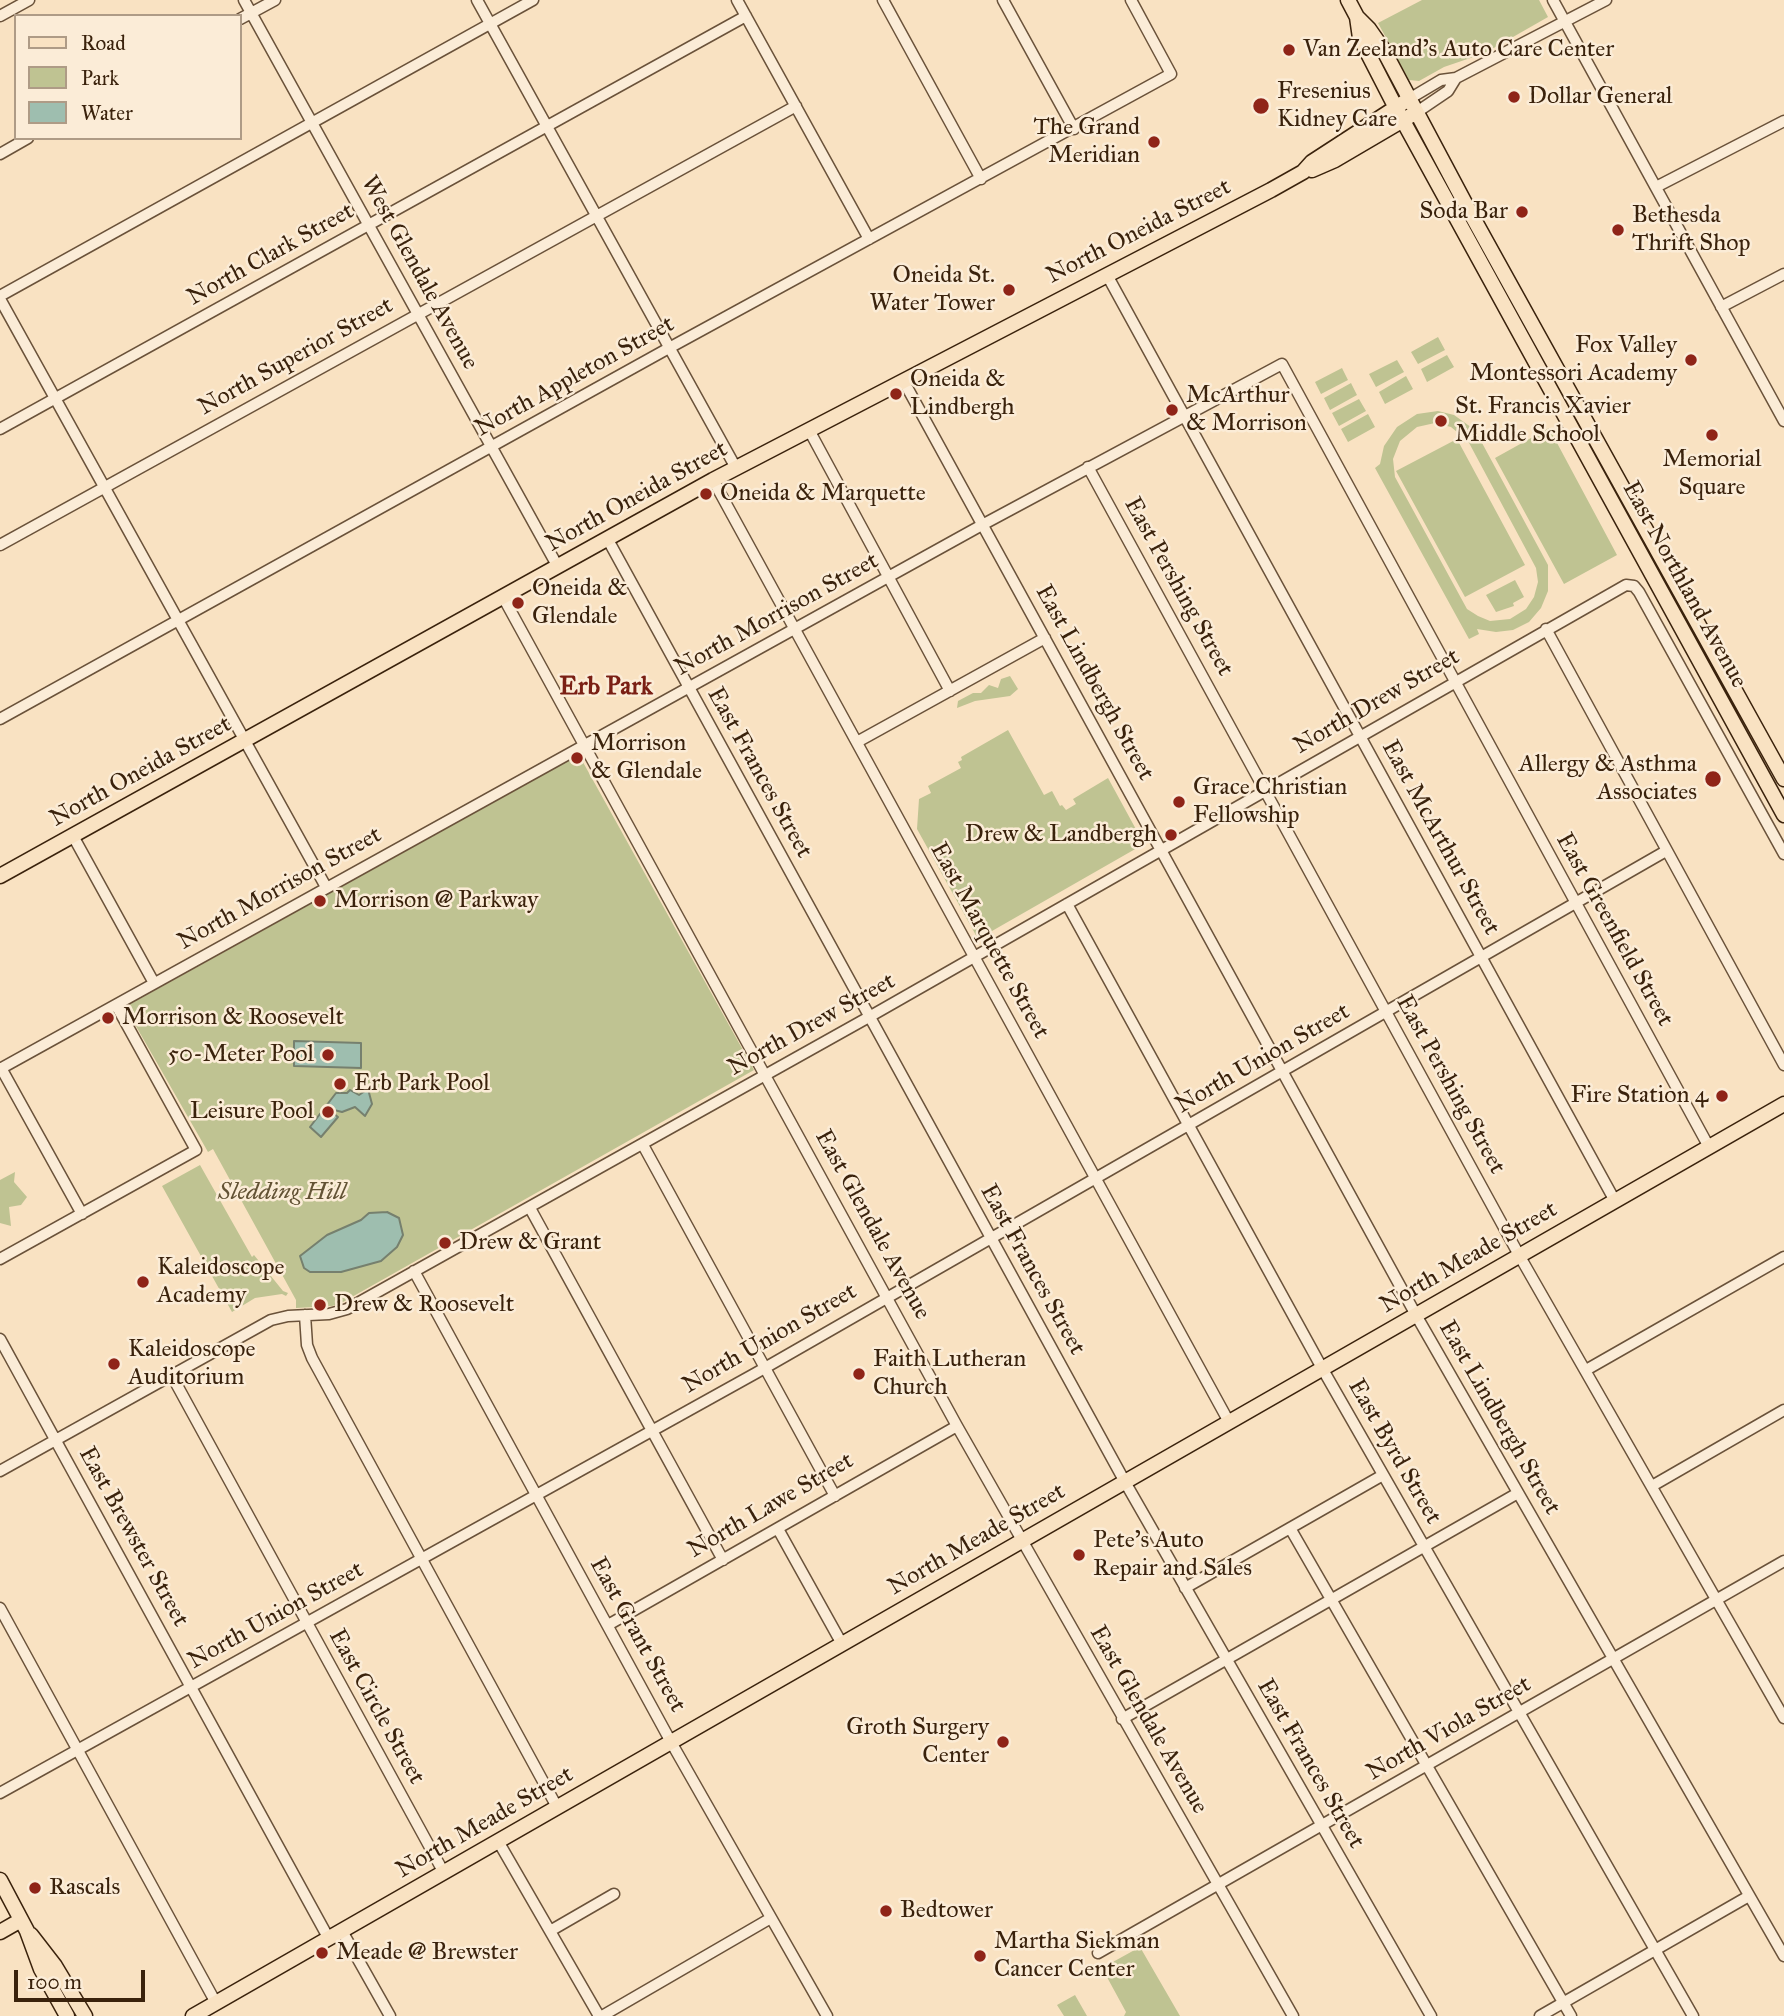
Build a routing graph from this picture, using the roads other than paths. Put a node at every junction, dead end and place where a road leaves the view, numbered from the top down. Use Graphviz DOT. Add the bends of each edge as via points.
graph roads {
  1 [pos="29,0"];
  2 [pos="244,0"];
  3 [pos="275,0"];
  4 [pos="477,0"];
  5 [pos="533,0"];
  6 [pos="737,0"];
  7 [pos="883,0"];
  8 [pos="1003,0"];
  9 [pos="1131,0"];
  10 [pos="1348,0"];
  11 [pos="1553,0"];
  12 [pos="1606,0"];
  13 [pos="251,13"];
  14 [pos="0,16"];
  15 [pos="746,16"];
  16 [pos="1357,17"];
  17 [pos="242,18"];
  18 [pos="1565,22"];
  19 [pos="490,24"];
  20 [pos="796,106"];
  21 [pos="1413,106"];
  22 [pos="1400,114"];
  23 [pos="1784,121"];
  24 [pos="313,123"];
  25 [pos="546,126"];
  26 [pos="1074,129"];
  27 [pos="24,140"];
  28 [pos="0,154"];
  29 [pos="981,179"];
  30 [pos="1656,187"];
  31 [pos="596,216"];
  32 [pos="368,225"];
  33 [pos="869,239"];
  34 [pos="1784,274"];
  35 [pos="1107,275"];
  36 [pos="0,298"];
  37 [pos="1721,307"];
  38 [pos="418,314"];
  39 [pos="669,348"];
  40 [pos="1282,364"];
  41 [pos="904,380"];
  42 [pos="56,398"];
  43 [pos="1185,415"];
  44 [pos="1784,421"];
  45 [pos="0,429"];
  46 [pos="809,430"];
  47 [pos="491,447"];
  48 [pos="1087,467"];
  49 [pos="736,468"];
  50 [pos="713,480"];
  51 [pos="105,487"];
  52 [pos="982,525"];
  53 [pos="607,538"];
  54 [pos="0,545"];
  55 [pos="558,567"];
  56 [pos="889,577"];
  57 [pos="503,597"];
  58 [pos="177,620"];
  59 [pos="794,629"];
  60 [pos="1546,629"];
  61 [pos="1045,638"];
  62 [pos="1454,681"];
  63 [pos="689,688"];
  64 [pos="950,691"];
  65 [pos="0,719"];
  66 [pos="1360,737"];
  67 [pos="244,741"];
  68 [pos="857,742"];
  69 [pos="585,744"];
  70 [pos="1784,779"];
  71 [pos="1265,790"];
  72 [pos="1784,815"];
  73 [pos="73,836"];
  74 [pos="1162,850"];
  75 [pos="1666,851"];
  76 [pos="1784,854"];
  77 [pos="0,876"];
  78 [pos="326,887"];
  79 [pos="1067,904"];
  80 [pos="1576,904"];
  81 [pos="974,957"];
  82 [pos="1482,958"];
  83 [pos="154,983"];
  84 [pos="116,1005"];
  85 [pos="1386,1012"];
  86 [pos="869,1017"];
  87 [pos="1784,1065"];
  88 [pos="0,1068"];
  89 [pos="1282,1072"];
  90 [pos="766,1075"];
  91 [pos="1784,1104"];
  92 [pos="1189,1125"];
  93 [pos="643,1145"];
  94 [pos="1709,1147"];
  95 [pos="1096,1179"];
  96 [pos="1615,1201"];
  97 [pos="530,1208"];
  98 [pos="82,1214"];
  99 [pos="990,1237"];
  100 [pos="1519,1255"];
  101 [pos="1784,1257"];
  102 [pos="0,1259"];
  103 [pos="414,1271"];
  104 [pos="886,1297"];
  105 [pos="305,1315"];
  106 [pos="1416,1315"];
  107 [pos="0,1339"];
  108 [pos="765,1368"];
  109 [pos="1322,1368"];
  110 [pos="1586,1370"];
  111 [pos="172,1376"];
  112 [pos="1784,1410"];
  113 [pos="1228,1422"];
  114 [pos="957,1426"];
  115 [pos="652,1431"];
  116 [pos="55,1440"];
  117 [pos="0,1471"];
  118 [pos="1383,1475"];
  119 [pos="1125,1482"];
  120 [pos="1652,1486"];
  121 [pos="1518,1493"];
  122 [pos="537,1496"];
  123 [pos="835,1496"];
  124 [pos="1290,1528"];
  125 [pos="778,1529"];
  126 [pos="1021,1541"];
  127 [pos="1424,1546"];
  128 [pos="422,1559"];
  129 [pos="723,1560"];
  130 [pos="1784,1561"];
  131 [pos="1185,1588"];
  132 [pos="1331,1598"];
  133 [pos="1717,1599"];
  134 [pos="0,1608"];
  135 [pos="306,1623"];
  136 [pos="608,1625"];
  137 [pos="842,1644"];
  138 [pos="1612,1659"];
  139 [pos="1226,1660"];
  140 [pos="191,1687"];
  141 [pos="1780,1700"];
  142 [pos="1519,1713"];
  143 [pos="1784,1718"];
  144 [pos="1122,1719"];
  145 [pos="671,1742"];
  146 [pos="77,1749"];
  147 [pos="1427,1766"];
  148 [pos="0,1793"];
  149 [pos="557,1807"];
  150 [pos="1322,1826"];
  151 [pos="498,1841"];
  152 [pos="443,1873"];
  153 [pos="0,1880"];
  154 [pos="1219,1886"];
  155 [pos="614,1894"];
  156 [pos="1749,1896"];
  157 [pos="771,1918"];
  158 [pos="24,1926"];
  159 [pos="342,1931"];
  160 [pos="550,1931"];
  161 [pos="0,1932"];
  162 [pos="329,1939"];
  163 [pos="1656,1949"];
  164 [pos="1098,1953"];
  165 [pos="1784,1956"];
  166 [pos="216,2003"];
  167 [pos="1563,2003"];
  168 [pos="67,2016"];
  169 [pos="85,2016"];
  170 [pos="193,2016"];
  171 [pos="390,2016"];
  172 [pos="600,2016"];
  173 [pos="827,2016"];
  174 [pos="1293,2016"];
  175 [pos="1431,2016"];
  176 [pos="1540,2016"];
  177 [pos="1571,2016"];
  178 [pos="1693,2016"];
  1 -- 14 [label="street"];
  2 -- 13 [label="street, West Glendale Avenue"];
  3 -- 13 [label="street"];
  4 -- 19 [label="street"];
  5 -- 19 [label="street"];
  6 -- 15 [label="street"];
  7 -- 29 [label="street"];
  8 -- 26 [label="street"];
  9 -- 26 [label="street, North Appleton Street" via="1171,74"];
  10 -- 16 [label="main road"];
  11 -- 18 [label="street"];
  12 -- 18 [label="street, North Oneida Street"];
  13 -- 17 [label="street"];
  13 -- 24 [label="street, West Glendale Avenue"];
  15 -- 20 [label="street"];
  15 -- 25 [label="street, North Clark Street"];
  16 -- 21 [label="main road, East Northland Avenue" via="1376,39"];
  16 -- 22 [label="main road, East Northland Avenue" via="1363,44"];
  18 -- 21 [label="street, North Oneida Street" via="1456,78 1441,80"];
  18 -- 30 [label="street"];
  19 -- 24 [label="street"];
  19 -- 25 [label="street"];
  20 -- 31 [label="street, North Superior Street"];
  20 -- 33 [label="street"];
  21 -- 22 [label="main road, North Oneida Street"];
  21 -- 70 [label="main road, East Northland Avenue"];
  22 -- 35 [label="main road, North Oneida Street" via="1317,170 1303,172"];
  22 -- 72 [label="main road, East Northland Avenue"];
  23 -- 30 [label="street"];
  24 -- 32 [label="street, West Glendale Avenue"];
  24 -- 36 [label="street"];
  25 -- 31 [label="street"];
  25 -- 32 [label="street, North Clark Street"];
  26 -- 29 [label="street, North Appleton Street"];
  27 -- 28 [label="street"];
  29 -- 33 [label="street, North Appleton Street"];
  30 -- 37 [label="street"];
  31 -- 38 [label="street, North Superior Street"];
  31 -- 39 [label="street"];
  32 -- 38 [label="street, West Glendale Avenue"];
  32 -- 42 [label="street, North Clark Street"];
  33 -- 39 [label="street, North Appleton Street"];
  34 -- 37 [label="street"];
  35 -- 41 [label="main road, North Oneida Street"];
  35 -- 43 [label="street, East McArthur Street"];
  36 -- 42 [label="street"];
  37 -- 44 [label="street"];
  38 -- 47 [label="street, West Glendale Avenue"];
  38 -- 51 [label="street, North Superior Street"];
  39 -- 47 [label="street, North Appleton Street"];
  39 -- 49 [label="street"];
  40 -- 43 [label="street, North Morrison Street"];
  40 -- 62 [label="street, East Greenfield Street"];
  41 -- 46 [label="main road, North Oneida Street"];
  41 -- 52 [label="street, East Lindbergh Street"];
  42 -- 45 [label="street, North Clark Street"];
  42 -- 51 [label="street"];
  43 -- 48 [label="street, North Morrison Street"];
  43 -- 66 [label="street, East McArthur Street"];
  46 -- 49 [label="main road, North Oneida Street"];
  46 -- 56 [label="street"];
  47 -- 55 [label="street, West Glendale Avenue"];
  47 -- 58 [label="street, North Appleton Street"];
  48 -- 52 [label="street, North Morrison Street"];
  48 -- 71 [label="street, East Pershing Street"];
  49 -- 50 [label="main road, North Oneida Street"];
  50 -- 53 [label="main road, North Oneida Street"];
  50 -- 59 [label="street, East Marquette Street"];
  51 -- 54 [label="street, North Superior Street"];
  51 -- 58 [label="street"];
  52 -- 56 [label="street, North Morrison Street"];
  52 -- 61 [label="street, East Lindbergh Street"];
  53 -- 55 [label="main road, North Oneida Street"];
  53 -- 63 [label="street, East Frances Street"];
  55 -- 57 [label="main road, North Oneida Street"];
  56 -- 59 [label="street, North Morrison Street"];
  56 -- 64 [label="street"];
  57 -- 67 [label="main road, North Oneida Street"];
  57 -- 69 [label="street, East Glendale Avenue"];
  58 -- 65 [label="street, North Appleton Street"];
  58 -- 67 [label="street"];
  59 -- 63 [label="street, North Morrison Street"];
  59 -- 68 [label="street, East Marquette Street"];
  60 -- 62 [label="street, North Drew Street"];
  60 -- 75 [label="street"];
  60 -- 76 [label="street, North Drew Street" via="1622,586 1632,585"];
  61 -- 64 [label="street"];
  61 -- 74 [label="street, East Lindbergh Street"];
  62 -- 66 [label="street, North Drew Street"];
  62 -- 80 [label="street, East Greenfield Street"];
  63 -- 69 [label="street, North Morrison Street"];
  63 -- 86 [label="street, East Frances Street"];
  64 -- 68 [label="street"];
  66 -- 71 [label="street, North Drew Street"];
  66 -- 82 [label="street, East McArthur Street"];
  67 -- 73 [label="main road, North Oneida Street"];
  67 -- 78 [label="street"];
  68 -- 81 [label="street, East Marquette Street"];
  69 -- 78 [label="street, North Morrison Street"];
  69 -- 90 [label="street, East Glendale Avenue"];
  71 -- 74 [label="street, North Drew Street"];
  71 -- 85 [label="street, East Pershing Street"];
  73 -- 77 [label="main road, North Oneida Street"];
  73 -- 83 [label="street"];
  74 -- 79 [label="street, North Drew Street"];
  74 -- 89 [label="street, East Lindbergh Street"];
  75 -- 80 [label="street, North Union Street"];
  75 -- 87 [label="street"];
  78 -- 83 [label="street, North Morrison Street"];
  79 -- 81 [label="street, North Drew Street"];
  79 -- 92 [label="street, East Byrd Street"];
  80 -- 82 [label="street, North Union Street"];
  80 -- 94 [label="street, East Greenfield Street"];
  81 -- 86 [label="street, North Drew Street"];
  81 -- 95 [label="street, East Marquette Street"];
  82 -- 85 [label="street, North Union Street"];
  82 -- 96 [label="street, East McArthur Street"];
  83 -- 84 [label="street, North Morrison Street"];
  84 -- 88 [label="street, North Morrison Street"];
  84 -- 98 [label="street" via="196,1150"];
  85 -- 89 [label="street, North Union Street"];
  85 -- 100 [label="street, East Pershing Street"];
  86 -- 90 [label="street, North Drew Street"];
  86 -- 99 [label="street, East Frances Street"];
  88 -- 98 [label="street"];
  89 -- 92 [label="street, North Union Street"];
  89 -- 106 [label="street, East Lindbergh Street"];
  90 -- 93 [label="street, North Drew Street"];
  90 -- 104 [label="street, East Glendale Avenue"];
  91 -- 94 [label="main road, North Meade Street"];
  92 -- 95 [label="street, North Union Street"];
  92 -- 109 [label="street, East Byrd Street"];
  93 -- 97 [label="street, North Drew Street"];
  93 -- 108 [label="street"];
  94 -- 96 [label="main road, North Meade Street"];
  95 -- 99 [label="street, North Union Street"];
  95 -- 113 [label="street, East Marquette Street"];
  96 -- 100 [label="main road, North Meade Street"];
  97 -- 103 [label="street, North Drew Street"];
  97 -- 115 [label="street"];
  98 -- 102 [label="street"];
  99 -- 104 [label="street, North Union Street"];
  99 -- 119 [label="street, East Frances Street"];
  100 -- 106 [label="main road, North Meade Street"];
  100 -- 110 [label="street, East Pershing Street"];
  101 -- 110 [label="street"];
  103 -- 105 [label="street, North Drew Street" via="346,1309"];
  103 -- 122 [label="street, East Grant Street"];
  104 -- 108 [label="street, North Union Street"];
  104 -- 114 [label="street, East Glendale Avenue"];
  105 -- 111 [label="street, North Drew Street" via="271,1320"];
  105 -- 128 [label="street" via="309,1352"];
  106 -- 109 [label="main road, North Meade Street"];
  106 -- 121 [label="street, East Lindbergh Street"];
  107 -- 116 [label="street, East Brewster Street"];
  108 -- 115 [label="street, North Union Street"];
  108 -- 123 [label="street"];
  109 -- 113 [label="main road, North Meade Street"];
  109 -- 118 [label="street, East Byrd Street"];
  110 -- 120 [label="street, East Pershing Street"];
  111 -- 116 [label="street, North Drew Street"];
  111 -- 135 [label="street, East Circle Street"];
  112 -- 120 [label="street"];
  113 -- 119 [label="main road, North Meade Street"];
  114 -- 123 [label="street, North Lawe Street"];
  114 -- 126 [label="street, East Glendale Avenue"];
  115 -- 122 [label="street, North Union Street"];
  115 -- 129 [label="street"];
  116 -- 117 [label="street, North Drew Street"];
  116 -- 140 [label="street, East Brewster Street"];
  118 -- 124 [label="street"];
  118 -- 127 [label="street, East Byrd Street"];
  119 -- 126 [label="main road, North Meade Street"];
  119 -- 131 [label="street, East Frances Street"];
  120 -- 133 [label="street, East Pershing Street"];
  121 -- 127 [label="street"];
  121 -- 138 [label="street, East Lindbergh Street"];
  122 -- 128 [label="street, North Union Street"];
  122 -- 136 [label="street, East Grant Street"];
  123 -- 125 [label="street, North Lawe Street"];
  124 -- 131 [label="street"];
  124 -- 132 [label="street"];
  125 -- 129 [label="street, North Lawe Street"];
  125 -- 137 [label="street"];
  126 -- 137 [label="main road, North Meade Street"];
  126 -- 144 [label="street, East Glendale Avenue"];
  127 -- 132 [label="street"];
  127 -- 142 [label="street, East Byrd Street"];
  128 -- 135 [label="street, North Union Street"];
  128 -- 149 [label="street"];
  129 -- 136 [label="street, North Lawe Street"];
  130 -- 133 [label="street, North Viola Street"];
  131 -- 139 [label="street, East Frances Street"];
  132 -- 139 [label="street"];
  132 -- 147 [label="street"];
  133 -- 138 [label="street, North Viola Street"];
  133 -- 141 [label="street, East Pershing Street"];
  134 -- 146 [label="street"];
  135 -- 140 [label="street, North Union Street"];
  135 -- 152 [label="street, East Circle Street"];
  136 -- 145 [label="street, East Grant Street"];
  137 -- 145 [label="main road, North Meade Street"];
  138 -- 142 [label="street, North Viola Street"];
  138 -- 156 [label="street, East Lindbergh Street"];
  139 -- 144 [label="street"];
  139 -- 150 [label="street, East Frances Street"];
  140 -- 146 [label="street, North Union Street"];
  140 -- 162 [label="street, East Brewster Street"];
  141 -- 143 [label="street, East Pershing Street"];
  142 -- 147 [label="street, North Viola Street"];
  142 -- 163 [label="street, East Byrd Street"];
  144 -- 154 [label="street, East Glendale Avenue"];
  145 -- 149 [label="main road, North Meade Street"];
  145 -- 157 [label="street, East Grant Street"];
  146 -- 148 [label="street, North Union Street"];
  146 -- 166 [label="street"];
  147 -- 150 [label="street, North Viola Street"];
  147 -- 167 [label="street"];
  149 -- 151 [label="main road, North Meade Street"];
  150 -- 154 [label="street, North Viola Street"];
  150 -- 175 [label="street, East Frances Street"];
  151 -- 152 [label="main road, North Meade Street"];
  151 -- 160 [label="street"];
  152 -- 159 [label="main road, North Meade Street"];
  153 -- 158 [label="main road"];
  154 -- 164 [label="street, North Viola Street"];
  154 -- 174 [label="street, East Glendale Avenue"];
  155 -- 160 [label="street"];
  156 -- 163 [label="street"];
  156 -- 165 [label="street, East Lindbergh Street"];
  157 -- 172 [label="street"];
  157 -- 173 [label="street, East Grant Street"];
  158 -- 161 [label="main road"];
  158 -- 168 [label="main road"];
  158 -- 169 [label="main road"];
  159 -- 162 [label="main road, North Meade Street"];
  159 -- 171 [label="street"];
  160 -- 172 [label="street"];
  162 -- 166 [label="main road, North Meade Street"];
  163 -- 167 [label="street"];
  163 -- 178 [label="street, East Byrd Street"];
  166 -- 170 [label="main road, North Meade Street"];
  167 -- 176 [label="street"];
  167 -- 177 [label="street"];
}
